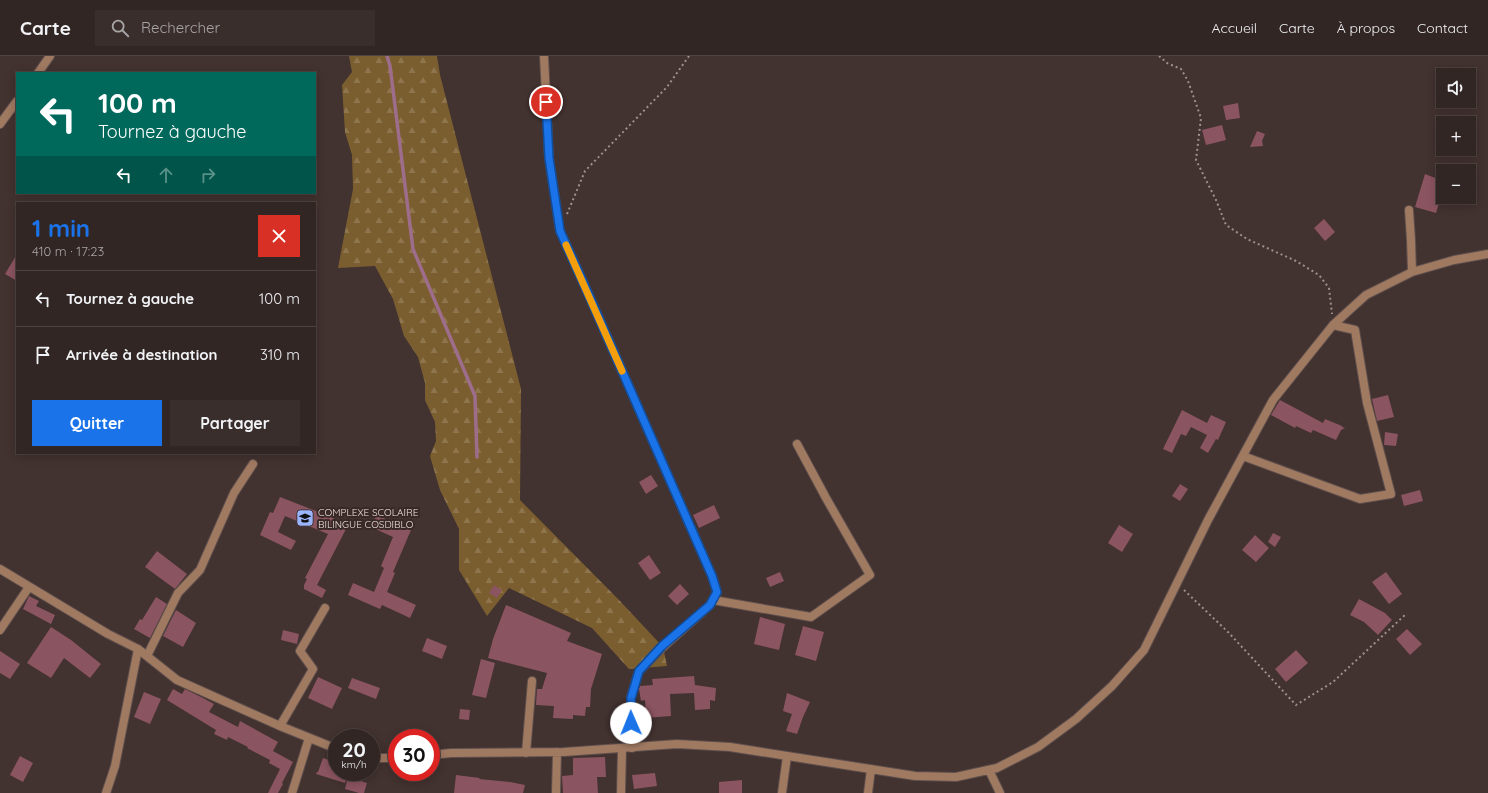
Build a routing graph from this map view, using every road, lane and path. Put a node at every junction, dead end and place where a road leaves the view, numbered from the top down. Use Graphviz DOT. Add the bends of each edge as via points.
graph roads {
  1 [pos="50,56"];
  2 [pos="544,56"];
  3 [pos="689,56"];
  4 [pos="1159,56"];
  5 [pos="39,72"];
  6 [pos="16,102"];
  7 [pos="0,124"];
  8 [pos="1409,210"];
  9 [pos="560,231"];
  10 [pos="1488,254"];
  11 [pos="1412,272"];
  12 [pos="1333,325"];
  13 [pos="797,444"];
  14 [pos="1243,456"];
  15 [pos="253,464"];
  16 [pos="0,569"];
  17 [pos="1177,583"];
  18 [pos="29,588"];
  19 [pos="713,600"];
  20 [pos="325,608"];
  21 [pos="1406,614"];
  22 [pos="0,630"];
  23 [pos="138,649"];
  24 [pos="147,656"];
  25 [pos="532,681"];
  26 [pos="280,726"];
  27 [pos="310,738"];
  28 [pos="328,745"];
  29 [pos="632,748"];
  30 [pos="622,749"];
  31 [pos="557,752"];
  32 [pos="526,753"];
  33 [pos="440,754"];
  34 [pos="787,756"];
  35 [pos="871,769"];
  36 [pos="989,770"];
  37 [pos="106,793"];
  38 [pos="292,793"];
  39 [pos="556,793"];
  40 [pos="621,793"];
  41 [pos="782,793"];
  42 [pos="868,793"];
  43 [pos="1000,793"];
  1 -- 5 [label="street"];
  2 -- 9 [label="street" via="549,158"];
  3 -- 9 [label="path" via="667,87 585,170"];
  4 -- 12 [label="path" via="1181,69 1188,81 1201,118 1196,160 1226,225 1247,239 1296,261 1319,275 1329,288"];
  6 -- 7 [label="street"];
  8 -- 11 [label="street"];
  9 -- 19 [label="street" via="712,576 717,592"];
  10 -- 11 [label="street"];
  11 -- 12 [label="street" via="1366,295"];
  12 -- 14 [label="street" via="1273,400"];
  12 -- 14 [label="street" via="1355,330 1367,403 1391,494 1360,499"];
  13 -- 19 [label="street" via="870,575 811,617"];
  14 -- 17 [label="street"];
  15 -- 24 [label="street" via="234,493 200,570 178,593"];
  16 -- 18 [label="street"];
  17 -- 21 [label="path" via="1228,632 1296,705 1333,682"];
  17 -- 36 [label="street" via="1144,650 1112,686 1076,719 1038,747"];
  18 -- 22 [label="street"];
  18 -- 23 [label="street"];
  19 -- 29 [label="street" via="662,646 639,671 631,698"];
  20 -- 26 [label="street" via="300,651 313,669"];
  23 -- 24 [label="street"];
  23 -- 37 [label="street" via="115,766"];
  24 -- 26 [label="street" via="177,680"];
  25 -- 32 [label="street"];
  26 -- 27 [label="street"];
  27 -- 28 [label="street"];
  27 -- 38 [label="street"];
  29 -- 30 [label="street"];
  29 -- 34 [label="street" via="684,744 730,747"];
  30 -- 31 [label="street"];
  30 -- 40 [label="street"];
  31 -- 32 [label="street"];
  31 -- 39 [label="street"];
  32 -- 33 [label="street"];
  34 -- 35 [label="street"];
  34 -- 41 [label="street"];
  35 -- 36 [label="street" via="915,776 956,777"];
  35 -- 42 [label="street"];
  36 -- 43 [label="street"];
}
